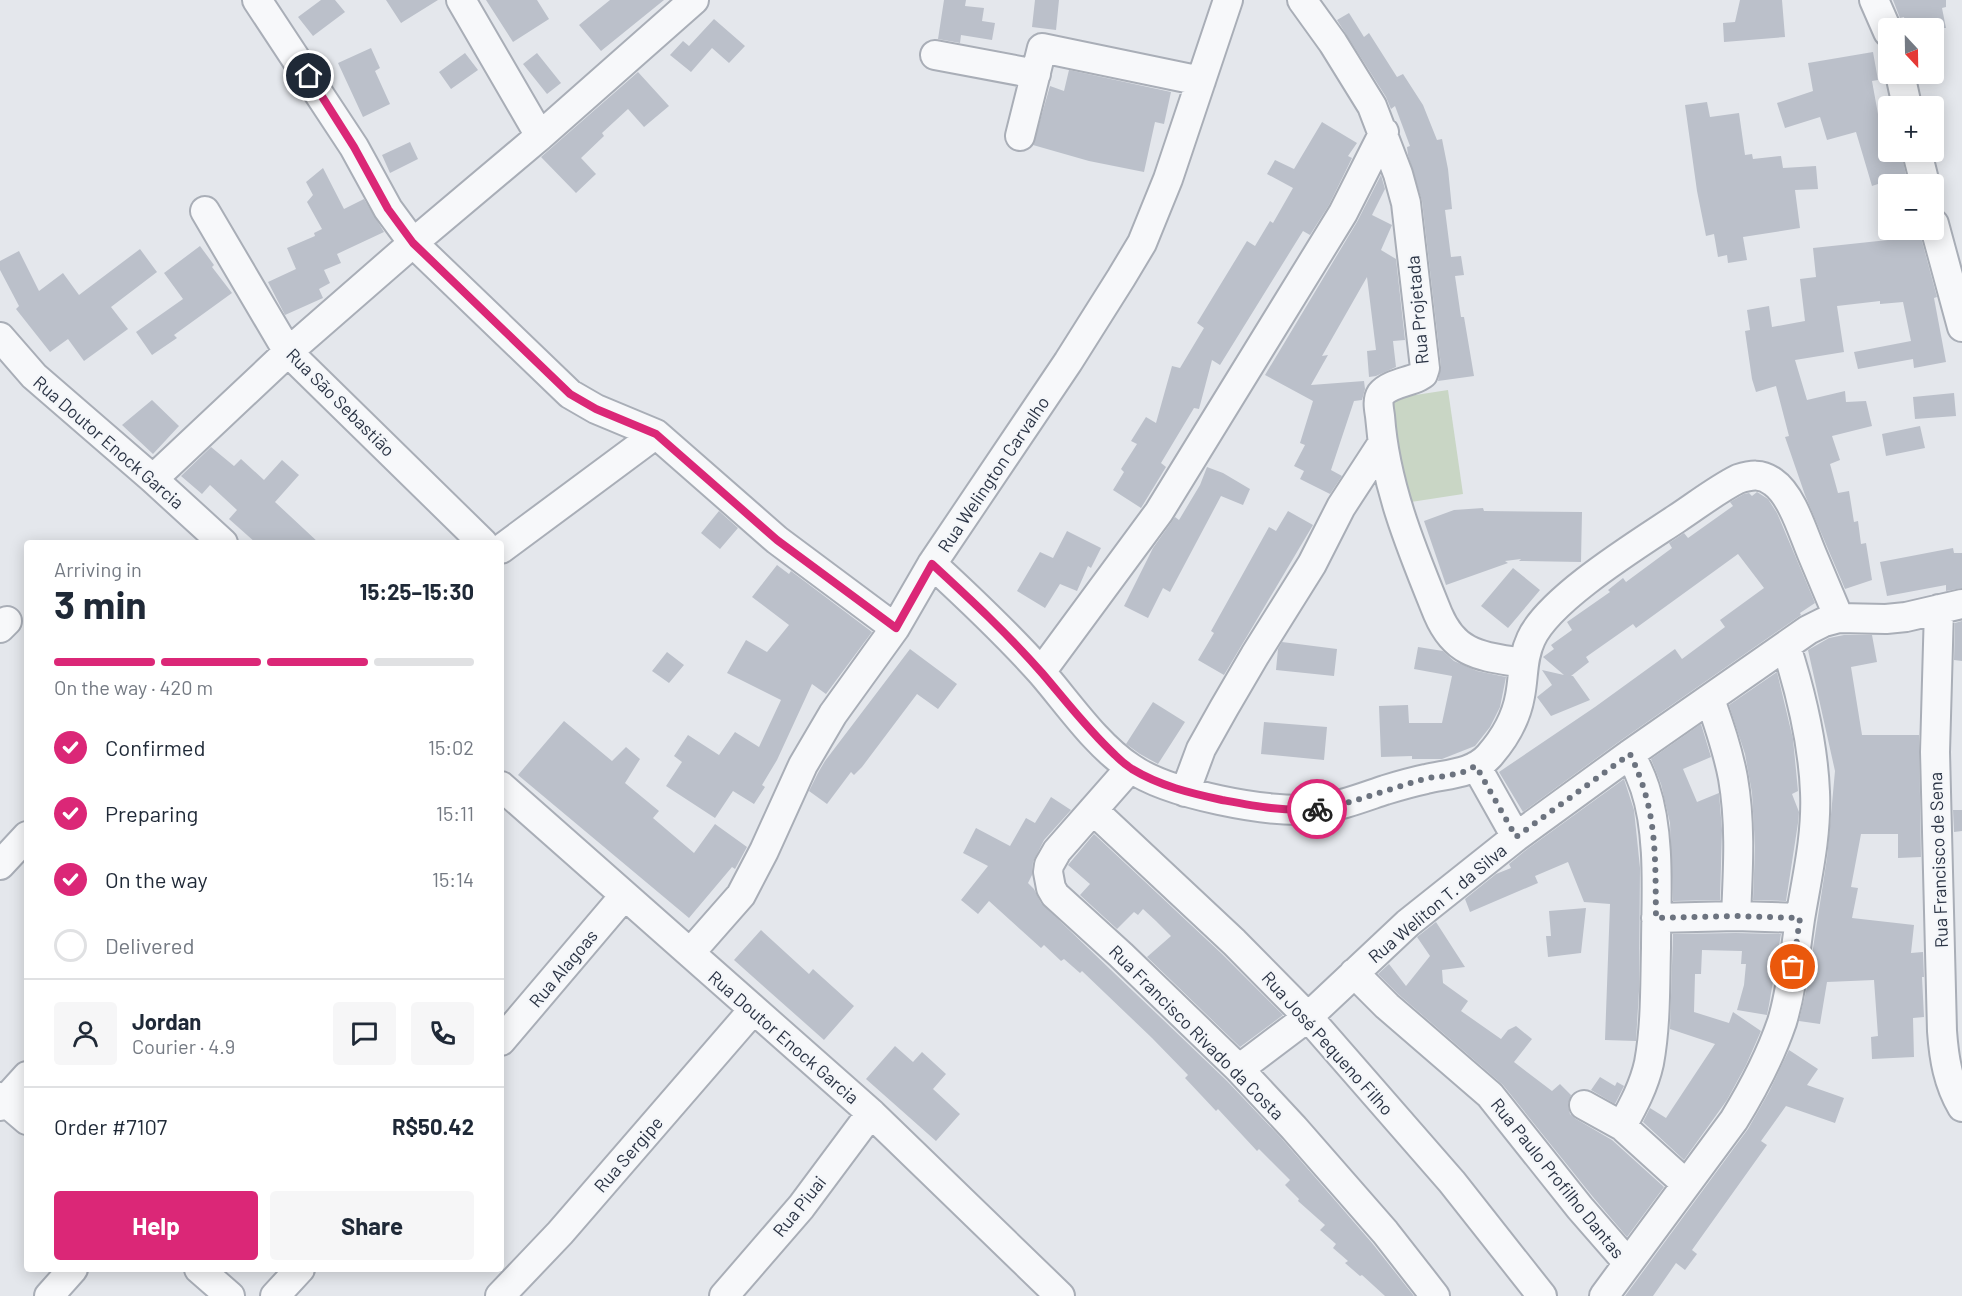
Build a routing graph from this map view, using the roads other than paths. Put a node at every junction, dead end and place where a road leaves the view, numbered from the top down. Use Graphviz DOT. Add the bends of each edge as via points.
graph roads {
  1 [pos="257,0"];
  2 [pos="461,0"];
  3 [pos="694,0"];
  4 [pos="1228,0"];
  5 [pos="1302,0"];
  6 [pos="1874,0"];
  7 [pos="1882,18"];
  8 [pos="935,55"];
  9 [pos="1036,74"];
  10 [pos="1201,81"];
  11 [pos="1384,132"];
  12 [pos="540,136"];
  13 [pos="1020,136"];
  14 [pos="204,211"];
  15 [pos="1938,240"];
  16 [pos="413,243"];
  17 [pos="1962,327"];
  18 [pos="0,337"];
  19 [pos="288,352"];
  20 [pos="656,434"];
  21 [pos="1382,444"];
  22 [pos="153,479"];
  23 [pos="220,540"];
  24 [pos="480,540"];
  25 [pos="504,547"];
  26 [pos="932,564"];
  27 [pos="1950,607"];
  28 [pos="1839,618"];
  29 [pos="896,628"];
  30 [pos="1786,646"];
  31 [pos="1523,663"];
  32 [pos="1041,672"];
  33 [pos="1710,699"];
  34 [pos="1630,754"];
  35 [pos="1476,766"];
  36 [pos="1130,768"];
  37 [pos="504,792"];
  38 [pos="1185,792"];
  39 [pos="1093,810"];
  40 [pos="1516,837"];
  41 [pos="24,839"];
  42 [pos="0,866"];
  43 [pos="624,896"];
  44 [pos="1736,916"];
  45 [pos="1656,918"];
  46 [pos="1800,918"];
  47 [pos="690,953"];
  48 [pos="1354,973"];
  49 [pos="753,1010"];
  50 [pos="1308,1017"];
  51 [pos="504,1037"];
  52 [pos="1239,1070"];
  53 [pos="24,1079"];
  54 [pos="2,1101"];
  55 [pos="1584,1105"];
  56 [pos="1962,1107"];
  57 [pos="871,1113"];
  58 [pos="24,1118"];
  59 [pos="1622,1126"];
  60 [pos="1686,1184"];
  61 [pos="1628,1263"];
  62 [pos="70,1272"];
  63 [pos="202,1272"];
  64 [pos="297,1272"];
  65 [pos="49,1296"];
  66 [pos="230,1296"];
  67 [pos="275,1296"];
  68 [pos="500,1296"];
  69 [pos="724,1296"];
  70 [pos="1059,1296"];
  71 [pos="1435,1296"];
  72 [pos="1542,1296"];
  73 [pos="1604,1296"];
  1 -- 16 [label="street"];
  2 -- 12 [label="street"];
  3 -- 12 [label="street"];
  4 -- 10 [label="street, Rua Welington Carvalho"];
  5 -- 11 [label="street, Rua Projetada" via="1367,97"];
  6 -- 7 [label="street"];
  8 -- 9 [label="street"];
  9 -- 10 [label="street" via="1042,48"];
  9 -- 13 [label="street"];
  10 -- 26 [label="street, Rua Welington Carvalho" via="1142,243 1068,362"];
  11 -- 21 [label="street, Rua Projetada" via="1406,203 1425,365 1421,375 1380,396"];
  11 -- 32 [label="street" via="1342,213 1165,503"];
  12 -- 16 [label="street"];
  14 -- 19 [label="street, Rua São Sebastião"];
  15 -- 17 [label="street"];
  16 -- 19 [label="street"];
  16 -- 20 [label="street" via="570,394"];
  18 -- 22 [label="street, Rua Doutor Enock Garcia" via="34,376"];
  19 -- 22 [label="street"];
  19 -- 24 [label="street, Rua São Sebastião"];
  20 -- 25 [label="street"];
  20 -- 29 [label="street" via="777,540"];
  21 -- 31 [label="street, Rua Projetada" via="1399,513 1449,635 1459,646 1471,651"];
  21 -- 38 [label="street" via="1224,708"];
  22 -- 23 [label="street, Rua Doutor Enock Garcia"];
  26 -- 29 [label="street, Rua Welington Carvalho"];
  26 -- 32 [label="street" via="990,617"];
  27 -- 28 [label="street, Rua Weliton T. da Silva" via="1886,619"];
  27 -- 56 [label="street, Rua Francisco de Sena" via="1935,752 1942,1031 1948,1076"];
  28 -- 30 [label="street, Rua Weliton T. da Silva" via="1808,630"];
  28 -- 31 [label="street" via="1784,494 1765,477 1754,475 1731,483 1575,590 1538,625"];
  29 -- 47 [label="street, Rua Welington Carvalho" via="833,714 803,765 741,895"];
  30 -- 33 [label="street, Rua Weliton T. da Silva"];
  30 -- 46 [label="street" via="1799,685 1815,794 1813,840"];
  31 -- 35 [label="street" via="1515,717 1487,759"];
  32 -- 36 [label="street" via="1082,721"];
  33 -- 34 [label="street, Rua Weliton T. da Silva"];
  33 -- 44 [label="street" via="1723,737 1738,816"];
  34 -- 40 [label="street, Rua Weliton T. da Silva"];
  34 -- 45 [label="street" via="1650,808"];
  35 -- 38 [label="street" via="1350,802 1294,811"];
  35 -- 40 [label="street"];
  36 -- 38 [label="street"];
  36 -- 39 [label="street, Rua Francisco Rivado da Costa"];
  37 -- 43 [label="street, Rua Doutor Enock Garcia"];
  39 -- 50 [label="street, Rua José Pequeno Filho"];
  39 -- 52 [label="street, Rua Francisco Rivado da Costa" via="1049,865 1050,888"];
  40 -- 48 [label="street, Rua Weliton T. da Silva" via="1408,923"];
  41 -- 42 [label="street"];
  43 -- 47 [label="street, Rua Doutor Enock Garcia"];
  43 -- 51 [label="street, Rua Alagoas"];
  44 -- 45 [label="street"];
  44 -- 46 [label="street"];
  45 -- 59 [label="street" via="1653,1035 1638,1096"];
  46 -- 60 [label="street" via="1782,1020 1770,1056 1734,1120"];
  47 -- 49 [label="street, Rua Doutor Enock Garcia"];
  48 -- 50 [label="street, Rua Weliton T. da Silva"];
  48 -- 61 [label="street, Rua Paulo Profilho Dantas" via="1490,1095"];
  49 -- 57 [label="street, Rua Doutor Enock Garcia"];
  49 -- 68 [label="street, Rua Sergipe" via="560,1233"];
  50 -- 52 [label="street, Rua Weliton T. da Silva"];
  50 -- 72 [label="street, Rua José Pequeno Filho" via="1452,1182"];
  52 -- 71 [label="street, Rua Francisco Rivado da Costa" via="1347,1186"];
  53 -- 54 [label="street"];
  54 -- 58 [label="street"];
  55 -- 59 [label="street"];
  57 -- 69 [label="street, Rua Piuai" via="801,1207"];
  57 -- 70 [label="street, Rua Doutor Enock Garcia"];
  59 -- 60 [label="street"];
  60 -- 61 [label="street"];
  61 -- 73 [label="street"];
  62 -- 65 [label="street"];
  63 -- 66 [label="street"];
  64 -- 67 [label="street"];
}
